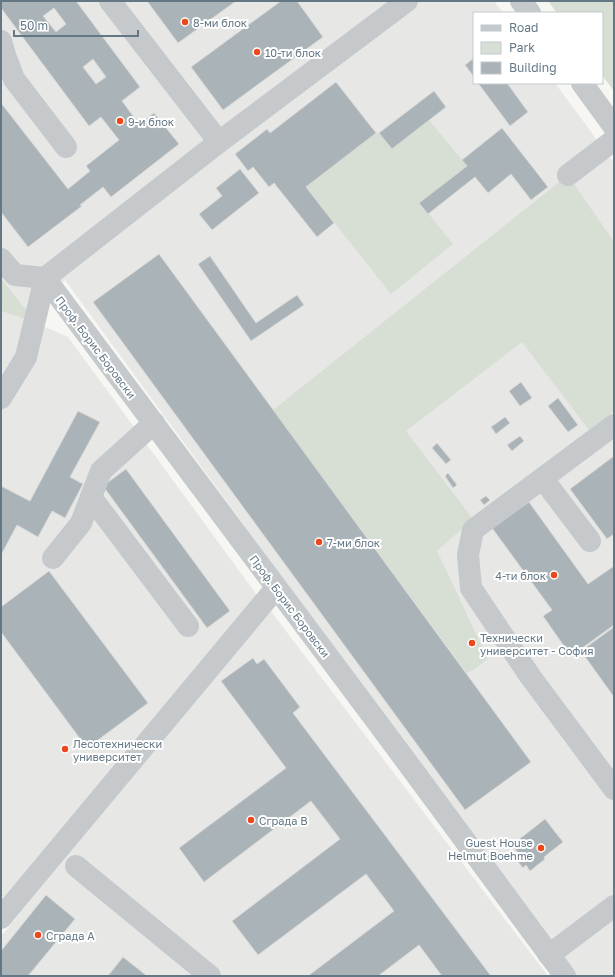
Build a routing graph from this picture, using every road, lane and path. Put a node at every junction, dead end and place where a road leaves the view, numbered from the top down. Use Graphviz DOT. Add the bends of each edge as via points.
graph roads {
  1 [pos="110,1"];
  2 [pos="407,1"];
  3 [pos="521,1"];
  4 [pos="529,12"];
  5 [pos="1,41"];
  6 [pos="583,84"];
  7 [pos="614,127"];
  8 [pos="614,140"];
  9 [pos="219,142"];
  10 [pos="66,147"];
  11 [pos="568,174"];
  12 [pos="1,260"];
  13 [pos="45,278"];
  14 [pos="1,398"];
  15 [pos="154,423"];
  16 [pos="614,425"];
  17 [pos="543,479"];
  18 [pos="91,497"];
  19 [pos="590,541"];
  20 [pos="53,558"];
  21 [pos="276,588"];
  22 [pos="188,626"];
  23 [pos="614,789"];
  24 [pos="76,866"];
  25 [pos="614,906"];
  26 [pos="1,918"];
  27 [pos="549,955"];
  28 [pos="210,976"];
  29 [pos="565,976"];
  1 -- 9 [label="street"];
  2 -- 9 [label="street"];
  3 -- 4 [label="street"];
  5 -- 10 [label="street" via="14,79"];
  6 -- 7 [label="street"];
  8 -- 11 [label="street"];
  9 -- 13 [label="street"];
  12 -- 13 [label="street" via="15,275"];
  13 -- 14 [label="street" via="26,357"];
  13 -- 15 [label="street, Проф. Борис Боровски"];
  15 -- 18 [label="street" via="101,471"];
  15 -- 21 [label="street, Проф. Борис Боровски"];
  16 -- 17 [label="street"];
  17 -- 19 [label="street"];
  17 -- 23 [label="street" via="473,530 468,555 471,588 530,676"];
  18 -- 20 [label="street" via="81,523"];
  18 -- 22 [label="street"];
  21 -- 26 [label="street"];
  21 -- 27 [label="street, Проф. Борис Боровски"];
  24 -- 28 [label="street"];
  25 -- 27 [label="street"];
  27 -- 29 [label="street, Проф. Борис Боровски"];
}
